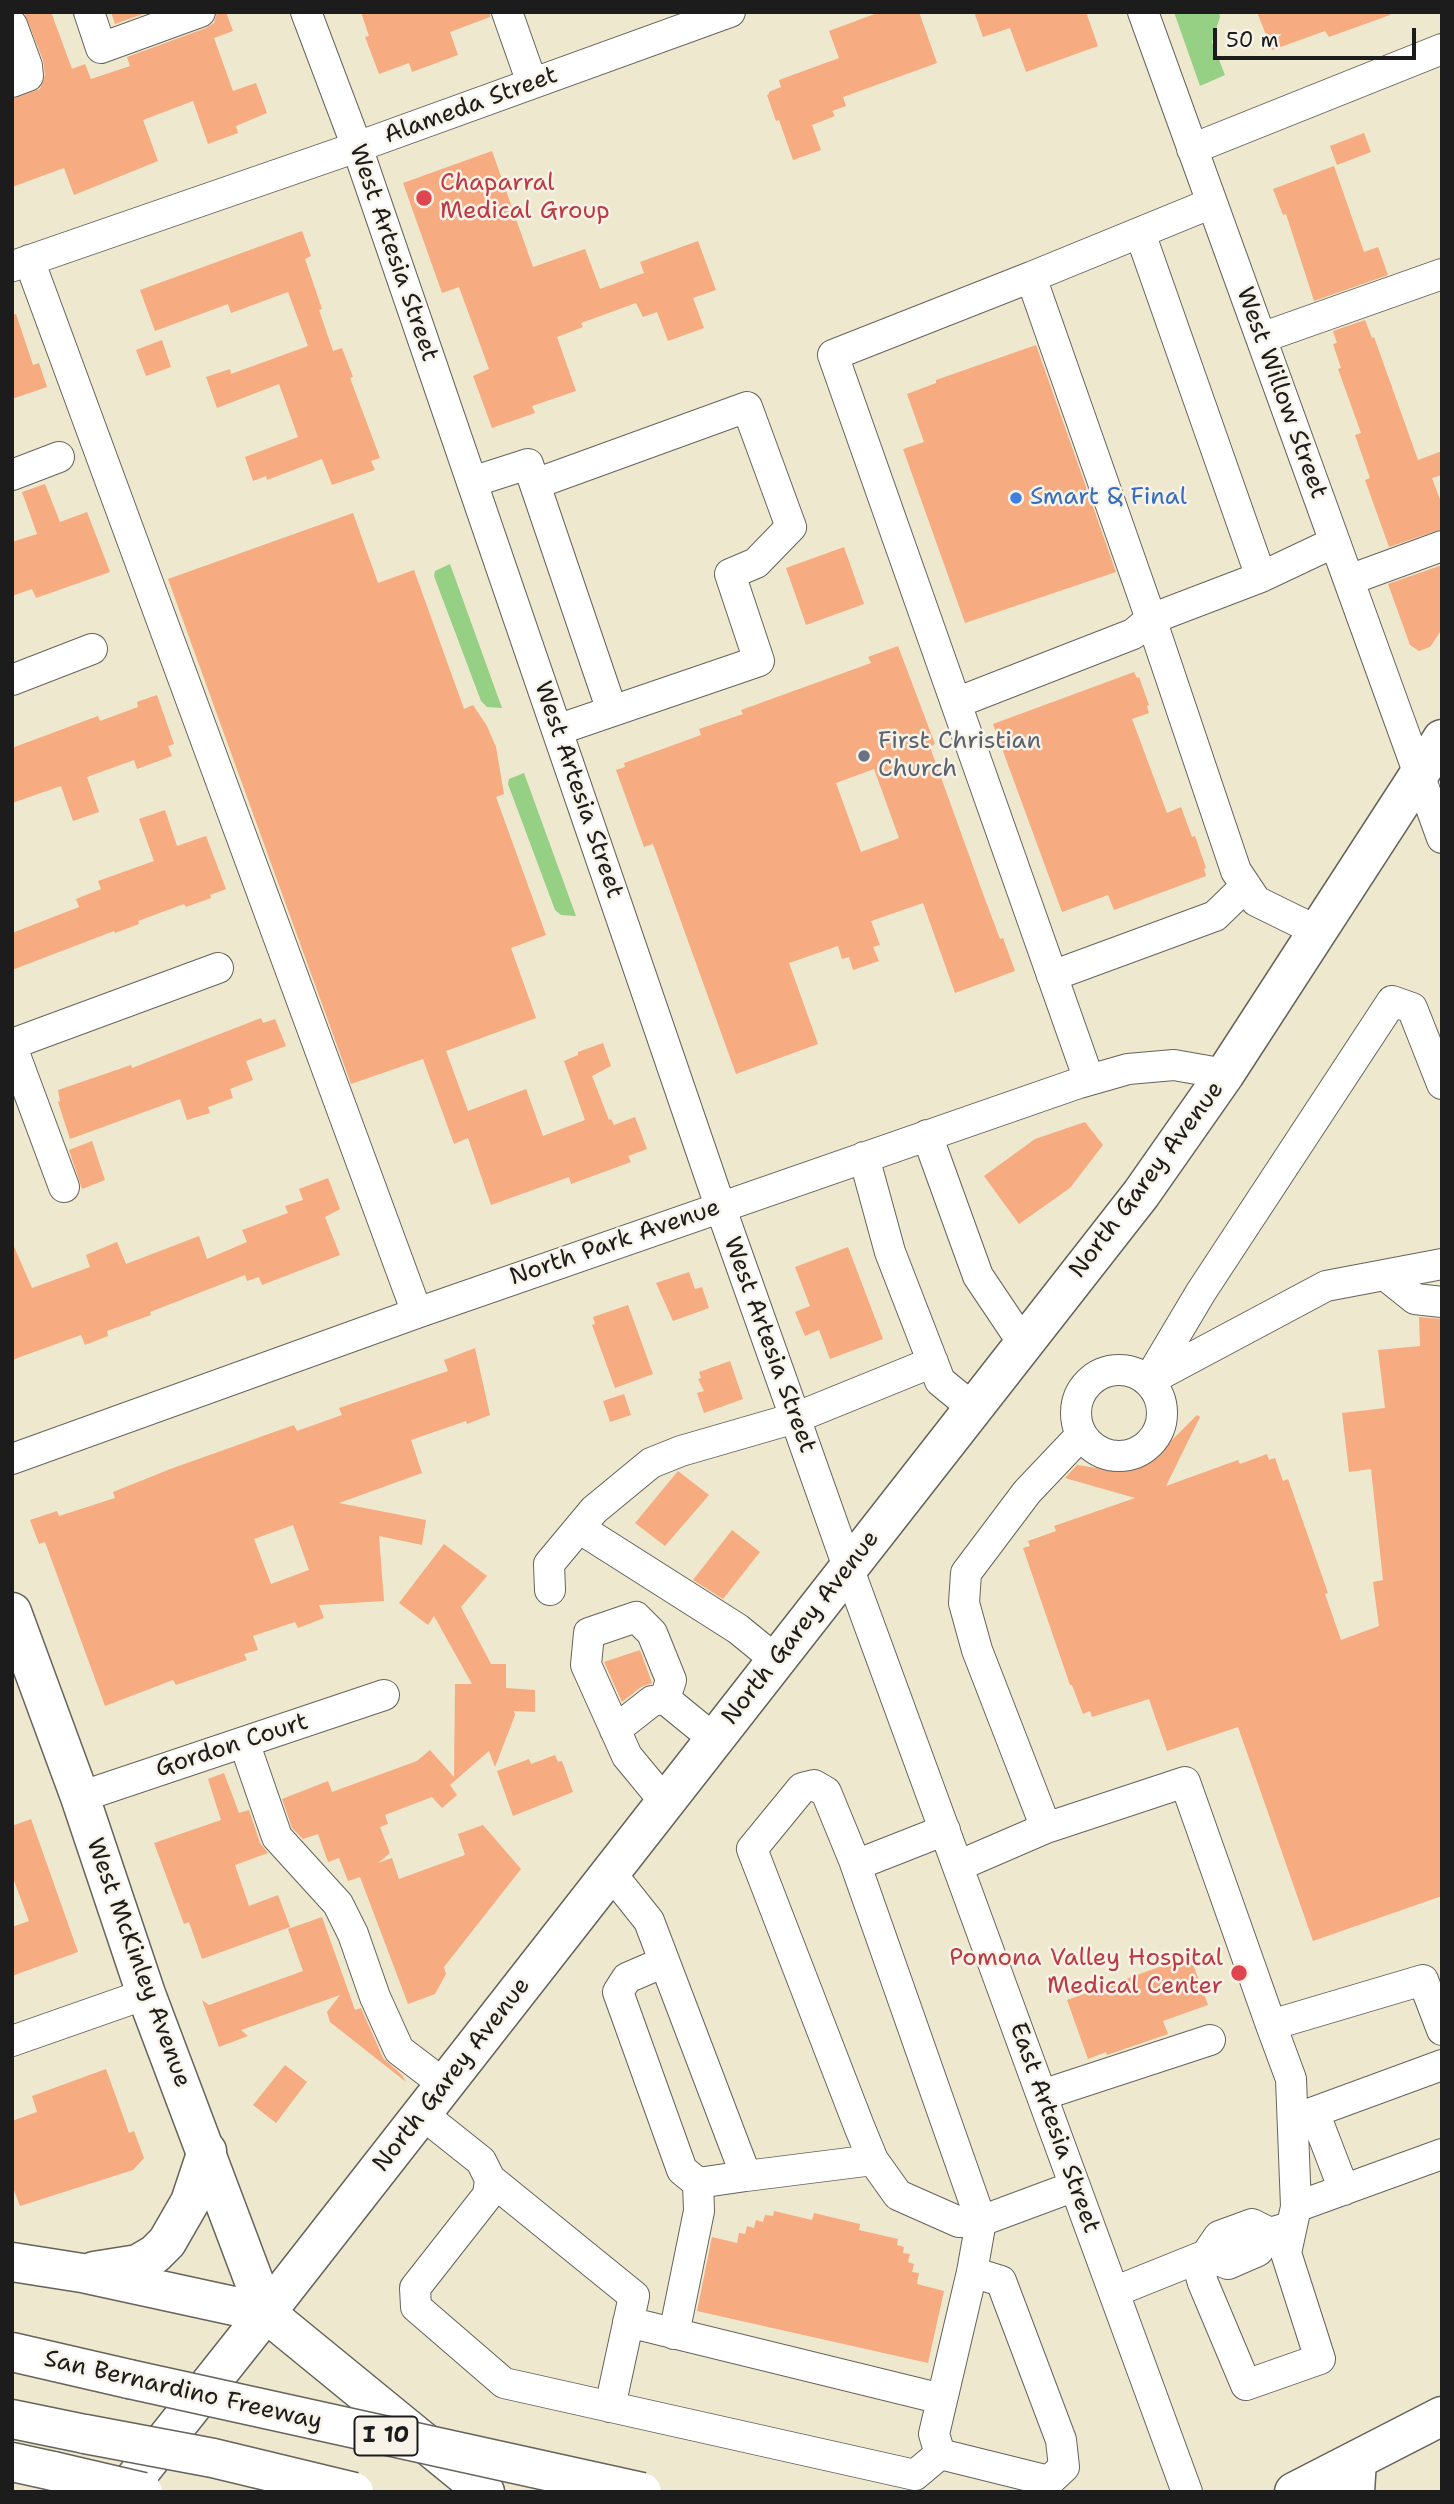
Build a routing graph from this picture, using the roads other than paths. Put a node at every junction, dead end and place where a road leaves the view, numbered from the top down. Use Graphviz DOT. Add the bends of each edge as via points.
graph roads {
  1 [pos="89,12"];
  2 [pos="200,12"];
  3 [pos="306,12"];
  4 [pos="507,12"];
  5 [pos="1143,12"];
  6 [pos="715,15"];
  7 [pos="12,24"];
  8 [pos="1442,48"];
  9 [pos="12,82"];
  10 [pos="532,83"];
  11 [pos="357,147"];
  12 [pos="1192,149"];
  13 [pos="1212,203"];
  14 [pos="1140,233"];
  15 [pos="21,263"];
  16 [pos="1442,274"];
  17 [pos="1031,277"];
  18 [pos="1261,338"];
  19 [pos="59,457"];
  20 [pos="12,475"];
  21 [pos="472,482"];
  22 [pos="535,484"];
  23 [pos="1335,542"];
  24 [pos="1442,546"];
  25 [pos="1261,577"];
  26 [pos="1349,580"];
  27 [pos="1151,619"];
  28 [pos="92,649"];
  29 [pos="12,680"];
  30 [pos="956,703"];
  31 [pos="612,711"];
  32 [pos="557,730"];
  33 [pos="1442,739"];
  34 [pos="1420,773"];
  35 [pos="1442,838"];
  36 [pos="1246,886"];
  37 [pos="1317,931"];
  38 [pos="218,968"];
  39 [pos="1052,976"];
  40 [pos="12,1046"];
  41 [pos="1225,1074"];
  42 [pos="1089,1080"];
  43 [pos="1442,1084"];
  44 [pos="927,1135"];
  45 [pos="864,1157"];
  46 [pos="64,1187"];
  47 [pos="720,1206"];
  48 [pos="1442,1264"];
  49 [pos="1385,1275"];
  50 [pos="1442,1302"];
  51 [pos="417,1313"];
  52 [pos="1023,1343"];
  53 [pos="933,1362"];
  54 [pos="1148,1381"];
  55 [pos="973,1408"];
  56 [pos="795,1418"];
  57 [pos="1081,1435"];
  58 [pos="12,1460"];
  59 [pos="579,1528"];
  60 [pos="848,1567"];
  61 [pos="550,1590"];
  62 [pos="12,1612"];
  63 [pos="776,1660"];
  64 [pos="384,1695"];
  65 [pos="665,1699"];
  66 [pos="615,1730"];
  67 [pos="714,1739"];
  68 [pos="244,1742"];
  69 [pos="80,1797"];
  70 [pos="666,1802"];
  71 [pos="1046,1828"];
  72 [pos="944,1830"];
  73 [pos="855,1863"];
  74 [pos="958,1866"];
  75 [pos="610,1872"];
  76 [pos="664,1962"];
  77 [pos="146,1994"];
  78 [pos="1271,2025"];
  79 [pos="1442,2030"];
  80 [pos="1210,2040"];
  81 [pos="12,2041"];
  82 [pos="1442,2065"];
  83 [pos="1042,2095"];
  84 [pos="433,2099"];
  85 [pos="206,2151"];
  86 [pos="1442,2154"];
  87 [pos="873,2160"];
  88 [pos="746,2176"];
  89 [pos="490,2179"];
  90 [pos="698,2183"];
  91 [pos="1075,2186"];
  92 [pos="1345,2190"];
  93 [pos="981,2221"];
  94 [pos="1286,2222"];
  95 [pos="1201,2257"];
  96 [pos="12,2262"];
  97 [pos="972,2272"];
  98 [pos="82,2273"];
  99 [pos="1114,2292"];
  100 [pos="267,2313"];
  101 [pos="628,2322"];
  102 [pos="674,2334"];
  103 [pos="12,2352"];
  104 [pos="942,2399"];
  105 [pos="610,2407"];
  106 [pos="1442,2416"];
  107 [pos="12,2419"];
  108 [pos="940,2454"];
  109 [pos="12,2462"];
  110 [pos="1356,2476"];
  111 [pos="124,2492"];
  112 [pos="143,2492"];
  113 [pos="354,2492"];
  114 [pos="485,2492"];
  115 [pos="642,2492"];
  116 [pos="1187,2492"];
  117 [pos="1294,2492"];
  1 -- 2 [label="street" via="101,48"];
  3 -- 11 [label="street, West Artesia Street"];
  4 -- 10 [label="street"];
  5 -- 12 [label="street, West Willow Street"];
  6 -- 10 [label="street, Alameda Street"];
  7 -- 9 [label="street" via="28,76"];
  8 -- 12 [label="street"];
  10 -- 11 [label="street, Alameda Street"];
  11 -- 15 [label="street, Alameda Street"];
  11 -- 21 [label="street, West Artesia Street"];
  12 -- 13 [label="street, West Willow Street"];
  13 -- 14 [label="street"];
  13 -- 18 [label="street, West Willow Street"];
  14 -- 17 [label="street"];
  14 -- 25 [label="street"];
  15 -- 51 [label="street"];
  16 -- 18 [label="street"];
  17 -- 27 [label="street"];
  17 -- 30 [label="street" via="833,355"];
  18 -- 23 [label="street, West Willow Street"];
  19 -- 20 [label="street"];
  21 -- 22 [label="street" via="528,464"];
  21 -- 32 [label="street, West Artesia Street"];
  22 -- 31 [label="street"];
  22 -- 31 [label="street" via="747,407 790,527 757,563 730,574 759,661"];
  23 -- 25 [label="street"];
  23 -- 26 [label="street, West Willow Street"];
  24 -- 26 [label="street"];
  25 -- 27 [label="street"];
  26 -- 34 [label="street, West Willow Street"];
  27 -- 30 [label="street" via="1133,634"];
  27 -- 36 [label="street" via="1236,871"];
  28 -- 29 [label="street"];
  30 -- 39 [label="street"];
  31 -- 32 [label="street"];
  32 -- 47 [label="street, West Artesia Street"];
  33 -- 34 [label="main road, North Garey Avenue"];
  34 -- 35 [label="street, West Willow Street"];
  34 -- 37 [label="main road, North Garey Avenue"];
  36 -- 37 [label="street" via="1256,901"];
  36 -- 39 [label="street" via="1215,916"];
  37 -- 41 [label="main road, North Garey Avenue"];
  38 -- 40 [label="street"];
  39 -- 42 [label="street"];
  40 -- 46 [label="street"];
  41 -- 42 [label="street, North Park Avenue" via="1174,1065 1129,1069"];
  41 -- 52 [label="main road, North Garey Avenue" via="1140,1194"];
  42 -- 44 [label="street, North Park Avenue"];
  43 -- 54 [label="street" via="1412,1008 1392,1001 1200,1292"];
  44 -- 45 [label="street, North Park Avenue"];
  44 -- 52 [label="street" via="978,1276"];
  45 -- 47 [label="street, North Park Avenue"];
  45 -- 53 [label="street" via="890,1252"];
  47 -- 51 [label="street, North Park Avenue"];
  47 -- 56 [label="street, West Artesia Street"];
  48 -- 49 [label="street"];
  49 -- 50 [label="street" via="1415,1299"];
  49 -- 54 [label="street" via="1326,1286"];
  51 -- 58 [label="street, North Park Avenue"];
  52 -- 55 [label="main road, North Garey Avenue"];
  53 -- 55 [label="street" via="940,1381"];
  53 -- 56 [label="street"];
  54 -- 57 [label="street" via="1124,1370 1097,1375 1086,1384 1075,1408"];
  54 -- 57 [label="street" via="1162,1407 1156,1436 1146,1447 1133,1455 1111,1455 1090,1446"];
  55 -- 60 [label="main road, North Garey Avenue"];
  56 -- 59 [label="street" via="652,1463"];
  56 -- 60 [label="street, West Artesia Street"];
  57 -- 71 [label="street" via="1027,1492 966,1573 964,1603 978,1650"];
  59 -- 61 [label="street" via="549,1564"];
  59 -- 63 [label="street" via="738,1629"];
  60 -- 63 [label="main road, North Garey Avenue"];
  60 -- 72 [label="street, East Artesia Street"];
  62 -- 69 [label="main road, West McKinley Avenue"];
  63 -- 67 [label="main road, North Garey Avenue"];
  64 -- 68 [label="street, Gordon Court"];
  65 -- 66 [label="street" via="652,1701"];
  65 -- 66 [label="street" via="671,1680 652,1633 636,1617 589,1633 586,1665"];
  65 -- 67 [label="street"];
  66 -- 70 [label="street" via="627,1756"];
  67 -- 70 [label="main road, North Garey Avenue"];
  68 -- 69 [label="street, Gordon Court"];
  68 -- 84 [label="street" via="276,1837 338,1903 399,2050"];
  69 -- 77 [label="main road, West McKinley Avenue"];
  70 -- 75 [label="main road, North Garey Avenue"];
  71 -- 74 [label="street"];
  71 -- 78 [label="street" via="1185,1782"];
  72 -- 73 [label="street"];
  72 -- 74 [label="street, East Artesia Street"];
  73 -- 87 [label="street" via="825,1792 814,1785 802,1788 752,1849"];
  73 -- 93 [label="street"];
  74 -- 83 [label="street, East Artesia Street"];
  75 -- 76 [label="street" via="649,1921"];
  75 -- 84 [label="main road, North Garey Avenue"];
  76 -- 88 [label="street"];
  76 -- 90 [label="street" via="627,1978 618,1992 682,2170"];
  77 -- 81 [label="street"];
  77 -- 85 [label="main road, West McKinley Avenue"];
  78 -- 79 [label="street" via="1423,1980"];
  78 -- 94 [label="street" via="1291,2079"];
  80 -- 83 [label="street"];
  82 -- 92 [label="street" via="1314,2112"];
  83 -- 91 [label="street, East Artesia Street"];
  84 -- 89 [label="street"];
  84 -- 100 [label="main road, North Garey Avenue"];
  85 -- 98 [label="main road" via="179,2225 155,2254 138,2264"];
  85 -- 100 [label="main road, West McKinley Avenue"];
  86 -- 92 [label="street"];
  87 -- 88 [label="street"];
  87 -- 93 [label="street" via="898,2194 959,2222"];
  88 -- 90 [label="street"];
  89 -- 101 [label="street" via="634,2296"];
  89 -- 105 [label="street" via="488,2195 415,2288 416,2307 504,2383"];
  90 -- 102 [label="street" via="699,2211"];
  91 -- 93 [label="street"];
  91 -- 99 [label="street, East Artesia Street"];
  92 -- 94 [label="street"];
  93 -- 97 [label="street"];
  94 -- 95 [label="street" via="1258,2251 1228,2264"];
  94 -- 95 [label="street" via="1286,2253 1320,2359 1246,2385 1203,2283"];
  95 -- 99 [label="street"];
  96 -- 98 [label="main road"];
  97 -- 104 [label="street"];
  97 -- 108 [label="street" via="1001,2281 1061,2440 1064,2467 1049,2482"];
  98 -- 100 [label="main road"];
  99 -- 116 [label="street, East Artesia Street"];
  100 -- 111 [label="main road, North Garey Avenue"];
  100 -- 114 [label="main road"];
  101 -- 102 [label="street"];
  101 -- 105 [label="street"];
  102 -- 104 [label="street"];
  103 -- 115 [label="main road, San Bernardino Freeway / I 10, bridge"];
  104 -- 108 [label="street" via="934,2434"];
  105 -- 108 [label="street" via="915,2475"];
  106 -- 110 [label="main road"];
  107 -- 113 [label="main road, bridge" via="213,2458"];
  109 -- 112 [label="main road, bridge"];
  110 -- 117 [label="main road"];
}
